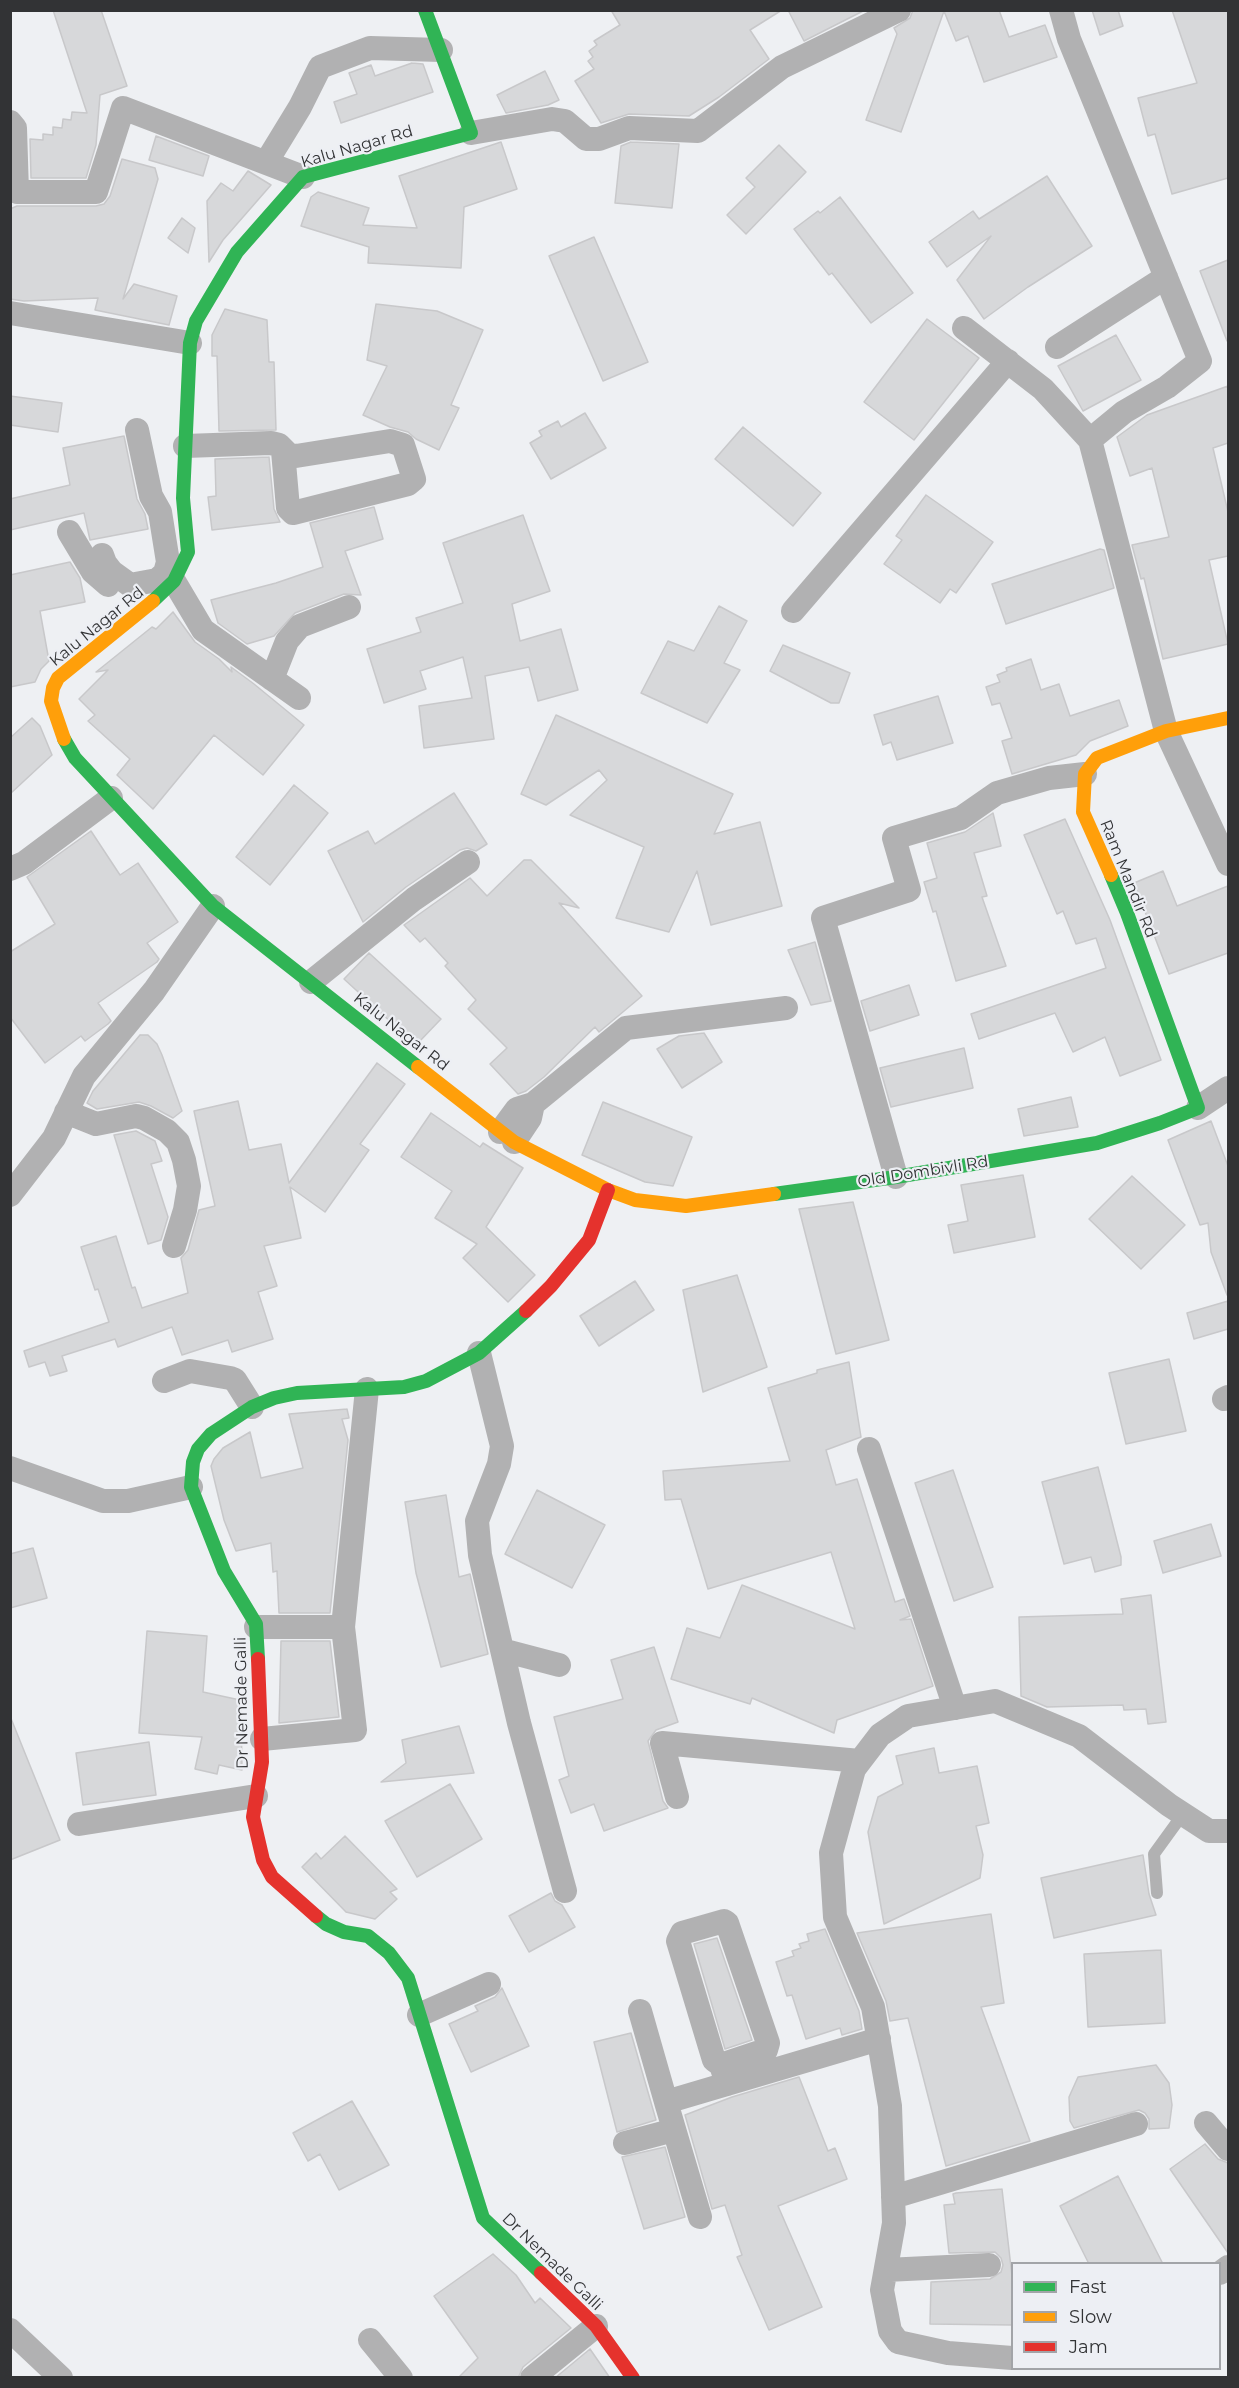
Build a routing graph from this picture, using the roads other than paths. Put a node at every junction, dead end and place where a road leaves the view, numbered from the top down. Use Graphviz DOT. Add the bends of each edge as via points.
graph roads {
  1 [pos="425,10"];
  2 [pos="898,10"];
  3 [pos="1061,10"];
  4 [pos="441,50"];
  5 [pos="10,122"];
  6 [pos="471,133"];
  7 [pos="267,161"];
  8 [pos="303,177"];
  9 [pos="1166,277"];
  10 [pos="10,313"];
  11 [pos="964,328"];
  12 [pos="190,343"];
  13 [pos="1057,347"];
  14 [pos="1008,361"];
  15 [pos="137,430"];
  16 [pos="1090,440"];
  17 [pos="185,446"];
  18 [pos="283,451"];
  19 [pos="183,498"];
  20 [pos="149,502"];
  21 [pos="69,532"];
  22 [pos="102,555"];
  23 [pos="174,581"];
  24 [pos="349,608"];
  25 [pos="794,610"];
  26 [pos="141,612"];
  27 [pos="272,679"];
  28 [pos="299,698"];
  29 [pos="1228,718"];
  30 [pos="1166,731"];
  31 [pos="1085,774"];
  32 [pos="111,798"];
  33 [pos="468,861"];
  34 [pos="1228,864"];
  35 [pos="10,869"];
  36 [pos="213,906"];
  37 [pos="311,982"];
  38 [pos="786,1008"];
  39 [pos="1228,1088"];
  40 [pos="1197,1108"];
  41 [pos="66,1112"];
  42 [pos="507,1137"];
  43 [pos="896,1177"];
  44 [pos="608,1190"];
  45 [pos="10,1195"];
  46 [pos="174,1246"];
  47 [pos="479,1353"];
  48 [pos="164,1381"];
  49 [pos="367,1389"];
  50 [pos="252,1407"];
  51 [pos="869,1449"];
  52 [pos="10,1468"];
  53 [pos="191,1487"];
  54 [pos="256,1627"];
  55 [pos="343,1627"];
  56 [pos="502,1650"];
  57 [pos="559,1665"];
  58 [pos="955,1708"];
  59 [pos="262,1739"];
  60 [pos="860,1761"];
  61 [pos="256,1796"];
  62 [pos="677,1797"];
  63 [pos="1183,1814"];
  64 [pos="79,1824"];
  65 [pos="1228,1831"];
  66 [pos="565,1891"];
  67 [pos="1157,1893"];
  68 [pos="489,1983"];
  69 [pos="640,2011"];
  70 [pos="419,2016"];
  71 [pos="879,2039"];
  72 [pos="724,2074"];
  73 [pos="666,2102"];
  74 [pos="1206,2123"];
  75 [pos="1136,2124"];
  76 [pos="674,2130"];
  77 [pos="625,2143"];
  78 [pos="1228,2149"];
  79 [pos="893,2197"];
  80 [pos="700,2217"];
  81 [pos="989,2265"];
  82 [pos="886,2270"];
  83 [pos="596,2326"];
  84 [pos="10,2330"];
  85 [pos="370,2340"];
  86 [pos="1011,2358"];
  87 [pos="61,2378"];
  88 [pos="401,2378"];
  89 [pos="532,2378"];
  90 [pos="633,2378"];
  1 -- 4 [label="street"];
  2 -- 6 [label="street" via="782,67 698,131 629,128 599,139 586,139 565,122 552,119"];
  3 -- 9 [label="street" via="1069,39"];
  4 -- 6 [label="street"];
  4 -- 7 [label="street" via="370,48 320,67"];
  5 -- 7 [label="street" via="15,128 17,192 96,192 123,108"];
  6 -- 8 [label="street, Kalu Nagar Rd"];
  7 -- 8 [label="street"];
  8 -- 12 [label="street, Kalu Nagar Rd" via="237,252 196,321"];
  9 -- 13 [label="street"];
  9 -- 16 [label="street" via="1200,362 1124,412"];
  10 -- 12 [label="street"];
  11 -- 14 [label="street"];
  12 -- 17 [label="street, Kalu Nagar Rd"];
  14 -- 16 [label="street" via="1043,389"];
  14 -- 25 [label="street"];
  15 -- 20 [label="street"];
  16 -- 30 [label="street"];
  17 -- 18 [label="street" via="271,443"];
  17 -- 19 [label="street, Kalu Nagar Rd"];
  18 -- 18 [label="street" via="296,456 399,442 414,479 408,484 293,513 288,508"];
  19 -- 20 [label="street"];
  19 -- 23 [label="street, Kalu Nagar Rd" via="188,552"];
  20 -- 22 [label="street" via="160,512 168,562 165,573 157,580 130,585 112,572"];
  21 -- 26 [label="street" via="93,572"];
  23 -- 26 [label="street, Kalu Nagar Rd"];
  23 -- 27 [label="street" via="203,630"];
  24 -- 27 [label="street" via="300,626 287,641"];
  26 -- 32 [label="street, Kalu Nagar Rd" via="58,678 53,688 51,701 65,741"];
  27 -- 28 [label="street"];
  29 -- 30 [label="street"];
  30 -- 31 [label="street" via="1097,759"];
  30 -- 34 [label="street"];
  31 -- 40 [label="street, Ram Mandir Rd" via="1083,812 1127,913"];
  31 -- 43 [label="street" via="1049,778 997,793 961,818 894,838 909,890 823,918"];
  32 -- 35 [label="street"];
  32 -- 36 [label="street, Kalu Nagar Rd"];
  33 -- 37 [label="street"];
  36 -- 37 [label="street, Kalu Nagar Rd"];
  36 -- 41 [label="street" via="154,991 84,1076"];
  37 -- 42 [label="street, Kalu Nagar Rd"];
  38 -- 42 [label="street" via="626,1028 533,1104 530,1118"];
  39 -- 40 [label="street, Old Dombivli Rd"];
  40 -- 43 [label="street, Old Dombivli Rd" via="1097,1143"];
  41 -- 45 [label="street" via="54,1138"];
  41 -- 46 [label="street" via="96,1124 144,1118 178,1142 189,1186"];
  42 -- 44 [label="street, Kalu Nagar Rd"];
  43 -- 44 [label="street, Old Dombivli Rd" via="686,1206 635,1200"];
  44 -- 47 [label="street, Dr Nemade Galli" via="589,1240 551,1286"];
  47 -- 49 [label="street, Dr Nemade Galli" via="426,1381"];
  47 -- 56 [label="street" via="502,1446 477,1521 480,1555"];
  48 -- 50 [label="street" via="190,1371 230,1378"];
  49 -- 50 [label="street, Dr Nemade Galli" via="297,1393"];
  49 -- 55 [label="street"];
  50 -- 53 [label="street, Dr Nemade Galli" via="211,1434 198,1449"];
  51 -- 58 [label="street"];
  52 -- 53 [label="street" via="104,1501 128,1501"];
  53 -- 54 [label="street, Dr Nemade Galli" via="224,1571"];
  54 -- 55 [label="street"];
  54 -- 59 [label="street, Dr Nemade Galli"];
  55 -- 59 [label="street" via="355,1730"];
  56 -- 57 [label="street"];
  56 -- 66 [label="street"];
  58 -- 60 [label="street" via="908,1716 880,1735"];
  58 -- 63 [label="street" via="995,1701 1079,1736"];
  59 -- 61 [label="street, Dr Nemade Galli"];
  60 -- 62 [label="street" via="662,1743"];
  60 -- 71 [label="street" via="854,1769 831,1853 835,1917 873,2007"];
  61 -- 64 [label="street"];
  61 -- 70 [label="street, Dr Nemade Galli" via="255,1827 263,1860 272,1876 326,1924 368,1936 389,1953 408,1978"];
  63 -- 65 [label="street" via="1209,1831"];
  63 -- 67 [label="lane" via="1154,1854"];
  68 -- 70 [label="street"];
  69 -- 73 [label="street"];
  70 -- 83 [label="street, Dr Nemade Galli" via="483,2218"];
  71 -- 72 [label="street"];
  71 -- 79 [label="street" via="890,2106"];
  72 -- 72 [label="street" via="714,2060 678,1941 682,1933 724,1921 768,2043 766,2050"];
  72 -- 73 [label="street"];
  73 -- 76 [label="street"];
  74 -- 78 [label="street"];
  75 -- 79 [label="street"];
  76 -- 77 [label="street"];
  76 -- 80 [label="street"];
  79 -- 82 [label="street" via="894,2223"];
  81 -- 82 [label="street"];
  82 -- 86 [label="street" via="882,2290 890,2331 898,2342 948,2353"];
  83 -- 89 [label="street"];
  83 -- 90 [label="street, Dr Nemade Galli"];
  84 -- 87 [label="street"];
  85 -- 88 [label="street"];
}
